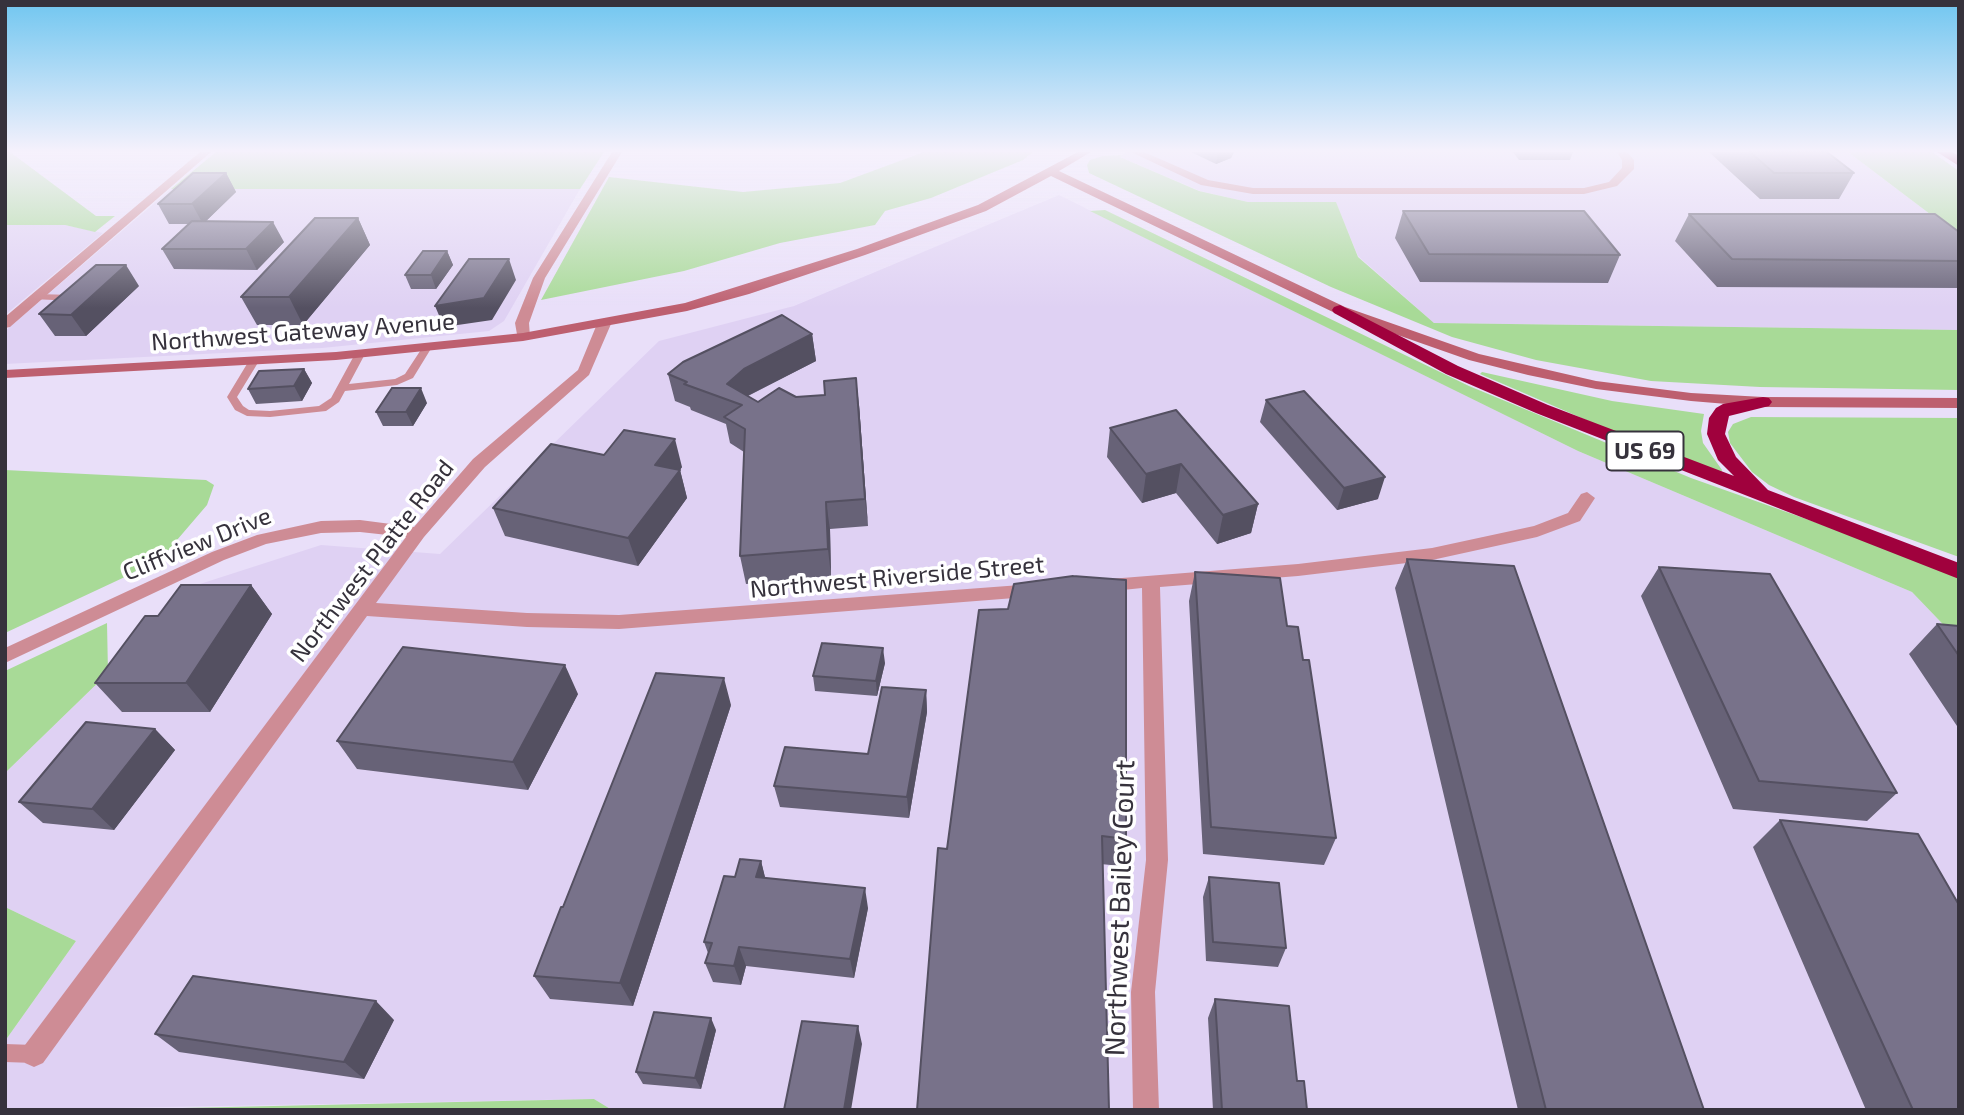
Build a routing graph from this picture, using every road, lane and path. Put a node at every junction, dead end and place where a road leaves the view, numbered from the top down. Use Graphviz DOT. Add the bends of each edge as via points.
graph roads {
  1 [pos="145,204"];
  2 [pos="585,204"];
  3 [pos="990,204"];
  4 [pos="1119,204"];
  5 [pos="36,297"];
  6 [pos="76,298"];
  7 [pos="1340,310"];
  8 [pos="8,319"];
  9 [pos="604,324"];
  10 [pos="523,337"];
  11 [pos="427,347"];
  12 [pos="360,354"];
  13 [pos="254,361"];
  14 [pos="5,374"];
  15 [pos="342,388"];
  16 [pos="1763,402"];
  17 [pos="1959,403"];
  18 [pos="1587,498"];
  19 [pos="1773,500"];
  20 [pos="418,533"];
  21 [pos="1959,571"];
  22 [pos="1151,582"];
  23 [pos="1085,587"];
  24 [pos="1059,589"];
  25 [pos="362,609"];
  26 [pos="5,656"];
  27 [pos="5,1053"];
  28 [pos="34,1054"];
  29 [pos="1146,1110"];
  1 -- 5 [label="street"];
  2 -- 10 [label="street" via="539,278 522,323"];
  3 -- 9 [label="main road" via="721,298"];
  4 -- 7 [label="main road, US 69"];
  5 -- 6 [label="lane"];
  5 -- 8 [label="street"];
  7 -- 16 [label="main road, US 69" via="1474,357 1533,372 1657,394"];
  7 -- 19 [label="highway, US 69" via="1452,370"];
  9 -- 10 [label="main road, Northwest Gateway Avenue"];
  9 -- 20 [label="street, Northwest Platte Road" via="584,372 479,463"];
  10 -- 11 [label="main road, Northwest Gateway Avenue"];
  11 -- 12 [label="main road, Northwest Gateway Avenue"];
  11 -- 15 [label="lane" via="409,376 397,382"];
  12 -- 13 [label="main road, Northwest Gateway Avenue"];
  12 -- 15 [label="lane"];
  13 -- 14 [label="main road, Northwest Gateway Avenue"];
  13 -- 15 [label="lane" via="232,397 247,413 322,409"];
  16 -- 17 [label="main road, US 69"];
  16 -- 19 [label="highway" via="1722,412 1716,434 1728,460"];
  18 -- 22 [label="street" via="1574,517 1537,531 1432,554"];
  19 -- 21 [label="highway, US 69"];
  20 -- 25 [label="street, Northwest Platte Road"];
  20 -- 26 [label="street, Cliffview Drive" via="321,527 263,539"];
  22 -- 23 [label="street"];
  22 -- 29 [label="street, Northwest Bailey Court" via="1157,860 1143,992"];
  24 -- 25 [label="street, Northwest Riverside Street" via="619,622"];
  25 -- 28 [label="street, Northwest Platte Road"];
  27 -- 28 [label="lane"];
}
